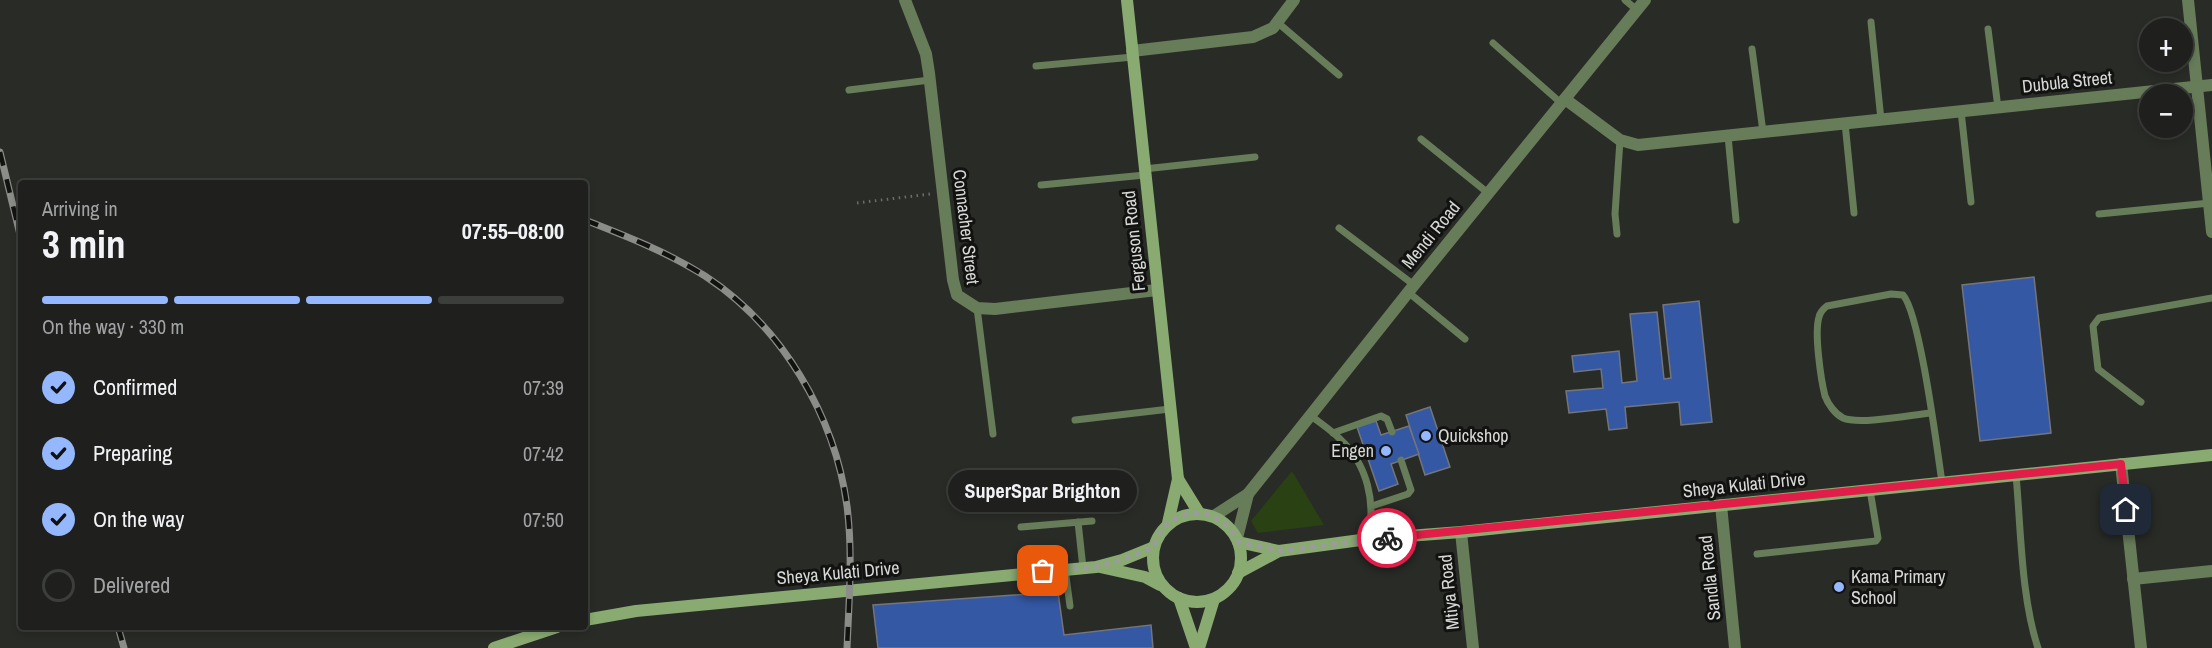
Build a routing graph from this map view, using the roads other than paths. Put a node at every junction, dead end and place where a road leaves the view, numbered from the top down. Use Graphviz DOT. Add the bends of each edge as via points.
graph roads {
  1 [pos="905,0"];
  2 [pos="1127,0"];
  3 [pos="1294,0"];
  4 [pos="1625,0"];
  5 [pos="2188,0"];
  6 [pos="1641,5"];
  7 [pos="1277,22"];
  8 [pos="1871,22"];
  9 [pos="1988,30"];
  10 [pos="1493,43"];
  11 [pos="1752,49"];
  12 [pos="1132,54"];
  13 [pos="1036,66"];
  14 [pos="1339,75"];
  15 [pos="930,80"];
  16 [pos="2212,85"];
  17 [pos="2197,86"];
  18 [pos="849,90"];
  19 [pos="1563,101"];
  20 [pos="1998,108"];
  21 [pos="1961,111"];
  22 [pos="1881,120"];
  23 [pos="1845,123"];
  24 [pos="1763,132"];
  25 [pos="1728,136"];
  26 [pos="1421,139"];
  27 [pos="1620,140"];
  28 [pos="1255,157"];
  29 [pos="1144,172"];
  30 [pos="1041,185"];
  31 [pos="1488,193"];
  32 [pos="1971,202"];
  33 [pos="2211,203"];
  34 [pos="1854,213"];
  35 [pos="2099,214"];
  36 [pos="1736,220"];
  37 [pos="1339,228"];
  38 [pos="2212,232"];
  39 [pos="1617,234"];
  40 [pos="1411,289"];
  41 [pos="1156,290"];
  42 [pos="2212,298"];
  43 [pos="977,308"];
  44 [pos="1465,339"];
  45 [pos="2141,402"];
  46 [pos="1170,409"];
  47 [pos="1931,413"];
  48 [pos="1310,416"];
  49 [pos="1076,420"];
  50 [pos="1392,432"];
  51 [pos="1333,433"];
  52 [pos="993,434"];
  53 [pos="2212,455"];
  54 [pos="1401,460"];
  55 [pos="2121,464"];
  56 [pos="2016,475"];
  57 [pos="1178,479"];
  58 [pos="1942,482"];
  59 [pos="1870,490"];
  60 [pos="1248,494"];
  61 [pos="1721,505"];
  62 [pos="1372,506"];
  63 [pos="1199,513"];
  64 [pos="1214,516"];
  65 [pos="1092,521"];
  66 [pos="1078,522"];
  67 [pos="1168,523"];
  68 [pos="1021,527"];
  69 [pos="1461,532"];
  70 [pos="1368,539"];
  71 [pos="1237,540"];
  72 [pos="1154,547"];
  73 [pos="1279,551"];
  74 [pos="1757,554"];
  75 [pos="1089,567"];
  76 [pos="1065,569"];
  77 [pos="2212,571"];
  78 [pos="1238,573"];
  79 [pos="2133,579"];
  80 [pos="1166,590"];
  81 [pos="1179,598"];
  82 [pos="1214,599"];
  83 [pos="1070,606"];
  84 [pos="588,620"];
  85 [pos="548,630"];
  86 [pos="494,648"];
  87 [pos="1198,648"];
  88 [pos="1473,648"];
  89 [pos="1735,648"];
  90 [pos="2038,648"];
  91 [pos="2141,648"];
  1 -- 15 [label="street, Connacher Street" via="926,54"];
  2 -- 12 [label="street, Ferguson Road"];
  3 -- 7 [label="street"];
  4 -- 6 [label="lane"];
  5 -- 17 [label="street"];
  6 -- 19 [label="street, Mendi Road"];
  7 -- 12 [label="street" via="1264,34 1253,37"];
  7 -- 14 [label="lane"];
  8 -- 22 [label="lane"];
  9 -- 20 [label="lane, Dubula Street"];
  10 -- 19 [label="lane"];
  11 -- 24 [label="lane"];
  12 -- 13 [label="lane"];
  12 -- 29 [label="street, Ferguson Road"];
  15 -- 18 [label="lane"];
  15 -- 43 [label="street, Connacher Street" via="953,280 957,295"];
  16 -- 17 [label="street, Dubula Street"];
  17 -- 20 [label="street, Dubula Street"];
  17 -- 33 [label="street"];
  19 -- 27 [label="street, Dubula Street"];
  19 -- 31 [label="street, Mendi Road"];
  20 -- 21 [label="street, Dubula Street"];
  21 -- 22 [label="street, Dubula Street"];
  21 -- 32 [label="lane"];
  22 -- 23 [label="street, Dubula Street"];
  23 -- 24 [label="street, Dubula Street"];
  23 -- 34 [label="lane"];
  24 -- 25 [label="street, Dubula Street"];
  25 -- 27 [label="street, Dubula Street" via="1638,145"];
  25 -- 36 [label="lane"];
  26 -- 31 [label="lane"];
  27 -- 39 [label="lane"];
  28 -- 29 [label="lane"];
  29 -- 30 [label="lane"];
  29 -- 41 [label="street, Ferguson Road"];
  31 -- 40 [label="street, Mendi Road"];
  33 -- 35 [label="lane"];
  33 -- 38 [label="street"];
  37 -- 40 [label="lane"];
  40 -- 44 [label="lane"];
  40 -- 48 [label="street, Mendi Road"];
  41 -- 43 [label="street, Connacher Street"];
  41 -- 46 [label="street, Ferguson Road"];
  42 -- 45 [label="lane" via="2098,318 2095,322 2098,369"];
  43 -- 52 [label="lane"];
  46 -- 49 [label="lane"];
  46 -- 57 [label="street, Ferguson Road"];
  47 -- 47 [label="lane" via="1917,332 1903,295 1891,294 1821,310 1818,347 1826,398 1836,413 1843,418 1866,420"];
  47 -- 58 [label="lane"];
  48 -- 51 [label="lane"];
  48 -- 60 [label="street, Mendi Road"];
  50 -- 51 [label="lane" via="1387,419 1381,416"];
  51 -- 62 [label="lane" via="1362,467"];
  53 -- 55 [label="street, Sheya Kulati Drive"];
  54 -- 62 [label="lane" via="1411,490"];
  55 -- 56 [label="street, Sheya Kulati Drive"];
  55 -- 79 [label="street"];
  56 -- 58 [label="street, Sheya Kulati Drive"];
  56 -- 90 [label="lane" via="2028,604"];
  57 -- 63 [label="street, Ferguson Road"];
  57 -- 67 [label="street, Ferguson Road"];
  58 -- 59 [label="street, Sheya Kulati Drive"];
  59 -- 61 [label="street, Sheya Kulati Drive"];
  59 -- 74 [label="lane" via="1876,541"];
  60 -- 64 [label="street, Mendi Road"];
  60 -- 71 [label="street, Mendi Road"];
  61 -- 69 [label="street, Sheya Kulati Drive"];
  61 -- 89 [label="street, Sandla Road"];
  62 -- 70 [label="lane"];
  63 -- 64 [label="street"];
  63 -- 67 [label="street" via="1182,515"];
  64 -- 71 [label="street"];
  65 -- 66 [label="lane"];
  66 -- 68 [label="lane"];
  66 -- 75 [label="lane"];
  67 -- 72 [label="street"];
  69 -- 70 [label="street, Sheya Kulati Drive"];
  69 -- 88 [label="street, Mtiya Road"];
  70 -- 73 [label="street, Sheya Kulati Drive"];
  71 -- 73 [label="street, Sheya Kulati Drive"];
  71 -- 78 [label="street" via="1241,561"];
  72 -- 75 [label="street, Sheya Kulati Drive" via="1122,560"];
  72 -- 80 [label="street" via="1153,568"];
  73 -- 78 [label="street, Sheya Kulati Drive"];
  75 -- 76 [label="street, Sheya Kulati Drive"];
  75 -- 80 [label="street, Sheya Kulati Drive" via="1145,577"];
  76 -- 83 [label="lane"];
  76 -- 84 [label="street, Sheya Kulati Drive" via="645,610"];
  77 -- 79 [label="street"];
  78 -- 82 [label="street" via="1227,590"];
  79 -- 91 [label="street"];
  80 -- 81 [label="street"];
  81 -- 82 [label="street" via="1198,602"];
  81 -- 87 [label="street"];
  82 -- 87 [label="street"];
  85 -- 86 [label="street"];
}
